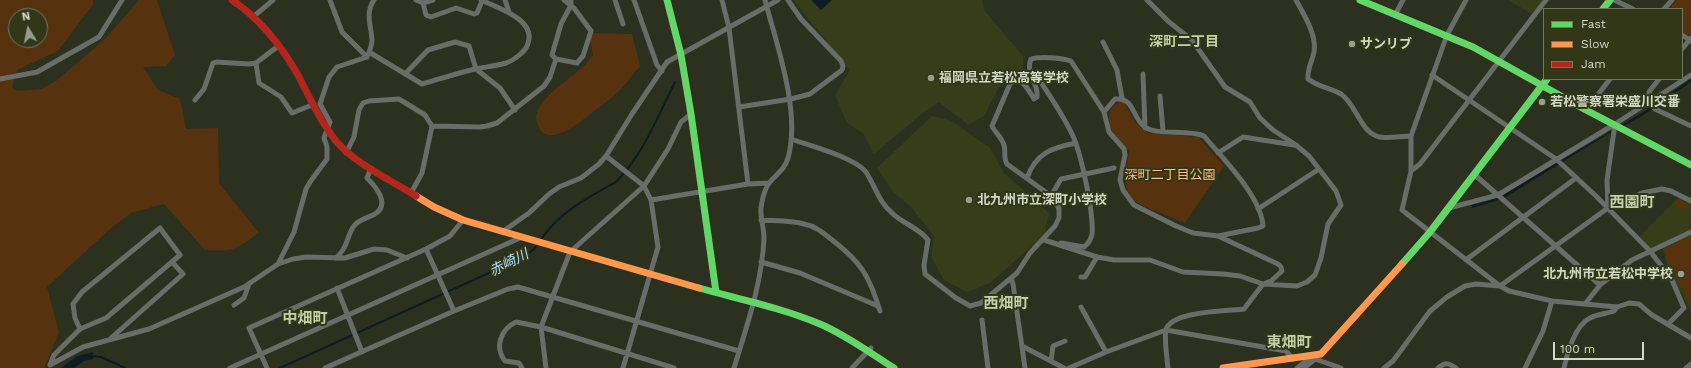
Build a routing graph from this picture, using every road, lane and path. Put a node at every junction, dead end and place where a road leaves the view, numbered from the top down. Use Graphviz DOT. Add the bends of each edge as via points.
graph roads {
  1 [pos="122,0"];
  2 [pos="232,0"];
  3 [pos="273,0"];
  4 [pos="330,0"];
  5 [pos="374,0"];
  6 [pos="416,0"];
  7 [pos="433,0"];
  8 [pos="481,0"];
  9 [pos="505,0"];
  10 [pos="564,0"];
  11 [pos="615,0"];
  12 [pos="634,0"];
  13 [pos="667,0"];
  14 [pos="722,0"];
  15 [pos="765,0"];
  16 [pos="778,0"];
  17 [pos="788,0"];
  18 [pos="1147,0"];
  19 [pos="1296,0"];
  20 [pos="1360,0"];
  21 [pos="1403,0"];
  22 [pos="1466,0"];
  23 [pos="1546,0"];
  24 [pos="1610,0"];
  25 [pos="1614,0"];
  26 [pos="1672,0"];
  27 [pos="423,3"];
  28 [pos="571,3"];
  29 [pos="767,7"];
  30 [pos="1604,8"];
  31 [pos="1631,8"];
  32 [pos="1665,8"];
  33 [pos="509,12"];
  34 [pos="1395,15"];
  35 [pos="253,17"];
  36 [pos="623,24"];
  37 [pos="729,28"];
  38 [pos="1447,35"];
  39 [pos="1690,39"];
  40 [pos="1103,42"];
  41 [pos="277,47"];
  42 [pos="1683,48"];
  43 [pos="369,52"];
  44 [pos="681,55"];
  45 [pos="367,57"];
  46 [pos="556,59"];
  47 [pos="1498,62"];
  48 [pos="256,63"];
  49 [pos="476,69"];
  50 [pos="662,71"];
  51 [pos="1030,72"];
  52 [pos="405,74"];
  53 [pos="1143,74"];
  54 [pos="1432,75"];
  55 [pos="1691,75"];
  56 [pos="0,78"];
  57 [pos="1547,80"];
  58 [pos="1609,80"];
  59 [pos="1658,80"];
  60 [pos="1542,86"];
  61 [pos="1160,96"];
  62 [pos="1122,98"];
  63 [pos="791,99"];
  64 [pos="195,100"];
  65 [pos="1469,100"];
  66 [pos="1649,102"];
  67 [pos="312,105"];
  68 [pos="739,107"];
  69 [pos="515,110"];
  70 [pos="1586,110"];
  71 [pos="1104,112"];
  72 [pos="691,114"];
  73 [pos="1615,124"];
  74 [pos="432,126"];
  75 [pos="1691,126"];
  76 [pos="1145,128"];
  77 [pos="1510,129"];
  78 [pos="328,131"];
  79 [pos="1163,131"];
  80 [pos="1411,136"];
  81 [pos="791,139"];
  82 [pos="1076,143"];
  83 [pos="1296,145"];
  84 [pos="346,153"];
  85 [pos="1218,153"];
  86 [pos="606,156"];
  87 [pos="1556,159"];
  88 [pos="1691,165"];
  89 [pos="371,168"];
  90 [pos="1114,168"];
  91 [pos="1319,169"];
  92 [pos="1411,170"];
  93 [pos="1083,173"];
  94 [pos="1475,175"];
  95 [pos="1027,178"];
  96 [pos="1576,178"];
  97 [pos="769,183"];
  98 [pos="748,184"];
  99 [pos="644,186"];
  100 [pos="701,190"];
  101 [pos="410,193"];
  102 [pos="1498,195"];
  103 [pos="1052,196"];
  104 [pos="651,200"];
  105 [pos="1691,201"];
  106 [pos="1449,208"];
  107 [pos="1608,208"];
  108 [pos="1258,209"];
  109 [pos="1523,217"];
  110 [pos="463,220"];
  111 [pos="761,220"];
  112 [pos="502,232"];
  113 [pos="1430,232"];
  114 [pos="1691,232"];
  115 [pos="1218,236"];
  116 [pos="522,238"];
  117 [pos="1044,240"];
  118 [pos="1055,243"];
  119 [pos="1556,245"];
  120 [pos="426,249"];
  121 [pos="1650,251"];
  122 [pos="570,252"];
  123 [pos="1097,257"];
  124 [pos="336,258"];
  125 [pos="406,258"];
  126 [pos="1467,259"];
  127 [pos="172,262"];
  128 [pos="761,262"];
  129 [pos="278,264"];
  130 [pos="438,275"];
  131 [pos="650,275"];
  132 [pos="1081,277"];
  133 [pos="1011,278"];
  134 [pos="249,284"];
  135 [pos="1263,284"];
  136 [pos="1600,285"];
  137 [pos="1500,286"];
  138 [pos="337,288"];
  139 [pos="716,292"];
  140 [pos="552,296"];
  141 [pos="1552,301"];
  142 [pos="754,304"];
  143 [pos="1585,304"];
  144 [pos="234,305"];
  145 [pos="1082,307"];
  146 [pos="1617,307"];
  147 [pos="454,311"];
  148 [pos="348,315"];
  149 [pos="982,320"];
  150 [pos="636,321"];
  151 [pos="1668,324"];
  152 [pos="542,327"];
  153 [pos="80,329"];
  154 [pos="1166,330"];
  155 [pos="1691,338"];
  156 [pos="110,339"];
  157 [pos="1065,341"];
  158 [pos="1022,346"];
  159 [pos="869,349"];
  160 [pos="739,351"];
  161 [pos="362,352"];
  162 [pos="1106,352"];
  163 [pos="627,353"];
  164 [pos="260,354"];
  165 [pos="1314,357"];
  166 [pos="1293,359"];
  167 [pos="1051,361"];
  168 [pos="1691,364"];
  169 [pos="50,367"];
  170 [pos="230,368"];
  171 [pos="267,368"];
  172 [pos="325,368"];
  173 [pos="522,368"];
  174 [pos="546,368"];
  175 [pos="623,368"];
  176 [pos="674,368"];
  177 [pos="734,368"];
  178 [pos="852,368"];
  179 [pos="894,368"];
  180 [pos="988,368"];
  181 [pos="1025,368"];
  182 [pos="1064,368"];
  183 [pos="1069,368"];
  184 [pos="1168,368"];
  185 [pos="1223,368"];
  186 [pos="1297,368"];
  187 [pos="1304,368"];
  188 [pos="1341,368"];
  189 [pos="1384,368"];
  190 [pos="1438,368"];
  191 [pos="1456,368"];
  192 [pos="1525,368"];
  193 [pos="1564,368"];
  194 [pos="1686,368"];
  1 -- 56 [label="street" via="99,37 37,72"];
  2 -- 35 [label="street"];
  3 -- 35 [label="street"];
  4 -- 45 [label="street" via="342,32"];
  5 -- 43 [label="street" via="368,11 372,41"];
  6 -- 27 [label="street"];
  7 -- 27 [label="street"];
  8 -- 27 [label="street" via="474,14 456,8 431,17 426,15"];
  8 -- 33 [label="street"];
  9 -- 33 [label="street"];
  10 -- 28 [label="street"];
  11 -- 36 [label="street"];
  12 -- 50 [label="street" via="657,65"];
  13 -- 44 [label="street"];
  14 -- 37 [label="street"];
  15 -- 29 [label="street"];
  16 -- 29 [label="street"];
  17 -- 63 [label="street" via="801,19 842,61 843,66 842,70 810,94"];
  18 -- 83 [label="street" via="1192,40 1225,87 1250,102 1260,118"];
  19 -- 80 [label="street" via="1314,39 1314,50 1307,71 1308,79 1313,84 1346,98 1373,135 1381,138"];
  20 -- 34 [label="street"];
  21 -- 34 [label="street"];
  22 -- 38 [label="street"];
  23 -- 47 [label="street"];
  24 -- 30 [label="street"];
  25 -- 31 [label="street"];
  26 -- 32 [label="street"];
  28 -- 46 [label="street" via="561,24 552,55"];
  28 -- 46 [label="street" via="593,30 583,56 577,63"];
  29 -- 37 [label="street"];
  29 -- 63 [label="street"];
  33 -- 49 [label="street" via="526,25 528,45 507,63"];
  34 -- 38 [label="street"];
  35 -- 41 [label="street"];
  37 -- 44 [label="street"];
  37 -- 68 [label="street"];
  38 -- 47 [label="street"];
  38 -- 54 [label="street"];
  39 -- 42 [label="street"];
  40 -- 62 [label="street" via="1117,70"];
  41 -- 48 [label="street"];
  41 -- 67 [label="street" via="297,75"];
  43 -- 45 [label="street"];
  43 -- 52 [label="street"];
  44 -- 50 [label="street" via="667,62"];
  44 -- 72 [label="street"];
  45 -- 78 [label="street" via="337,67 329,77 320,104 330,122"];
  46 -- 69 [label="street" via="544,86"];
  47 -- 60 [label="street"];
  47 -- 65 [label="street"];
  48 -- 64 [label="street" via="213,63 204,89"];
  48 -- 67 [label="street" via="260,83 281,97 292,113"];
  49 -- 52 [label="street" via="422,84"];
  49 -- 52 [label="street" via="469,46 455,42 428,50"];
  49 -- 69 [label="street" via="500,88"];
  50 -- 86 [label="street"];
  51 -- 71 [label="street" via="1030,59 1035,57 1071,61"];
  51 -- 82 [label="street" via="1038,78"];
  51 -- 95 [label="street" via="1038,92 1037,97 1034,99 1023,83 1013,82 992,126 1005,147 1005,161"];
  53 -- 76 [label="street"];
  54 -- 65 [label="street"];
  54 -- 80 [label="street"];
  55 -- 66 [label="street"];
  57 -- 60 [label="street"];
  58 -- 70 [label="street"];
  59 -- 66 [label="street" via="1649,92"];
  60 -- 70 [label="street"];
  60 -- 77 [label="street"];
  61 -- 79 [label="street"];
  62 -- 71 [label="street" via="1115,99"];
  62 -- 76 [label="street" via="1128,101"];
  63 -- 68 [label="street"];
  63 -- 81 [label="street"];
  65 -- 77 [label="street"];
  65 -- 92 [label="street" via="1420,164"];
  66 -- 73 [label="street"];
  66 -- 75 [label="street" via="1655,109"];
  67 -- 78 [label="street"];
  68 -- 98 [label="street"];
  69 -- 74 [label="street" via="487,126"];
  70 -- 73 [label="street"];
  71 -- 115 [label="street" via="1109,132 1124,149 1120,180 1123,190 1134,204 1193,233"];
  72 -- 99 [label="street" via="681,122 668,149"];
  72 -- 100 [label="street"];
  73 -- 87 [label="street"];
  73 -- 88 [label="street"];
  73 -- 107 [label="street" via="1607,180"];
  74 -- 84 [label="street" via="425,115 399,99 369,101 359,110 354,137"];
  74 -- 101 [label="street" via="422,173"];
  76 -- 79 [label="street"];
  77 -- 87 [label="street"];
  77 -- 94 [label="street"];
  78 -- 84 [label="street"];
  78 -- 129 [label="street" via="324,138 327,159 306,189 294,232"];
  79 -- 85 [label="street" via="1197,133 1204,136"];
  80 -- 92 [label="street"];
  81 -- 97 [label="street" via="788,159 780,173"];
  81 -- 133 [label="street" via="847,158 865,171 884,205 893,215 921,232 928,240 925,274 956,298 970,306 982,303"];
  82 -- 93 [label="street"];
  82 -- 95 [label="street" via="1056,147 1039,156"];
  83 -- 85 [label="street" via="1243,137"];
  83 -- 91 [label="street"];
  84 -- 89 [label="street"];
  85 -- 108 [label="street" via="1241,179"];
  86 -- 99 [label="street"];
  86 -- 112 [label="street" via="591,172 559,187"];
  87 -- 96 [label="street"];
  87 -- 102 [label="street"];
  89 -- 101 [label="street"];
  89 -- 124 [label="street" via="367,178 378,190 381,207 377,213 356,222 344,249"];
  90 -- 93 [label="street"];
  91 -- 108 [label="street"];
  91 -- 135 [label="street" via="1336,190 1341,205 1328,224 1315,275 1297,286"];
  92 -- 113 [label="street" via="1402,210"];
  93 -- 103 [label="street" via="1061,179"];
  93 -- 118 [label="street" via="1092,235 1088,244 1084,246"];
  94 -- 102 [label="street"];
  94 -- 106 [label="street"];
  95 -- 103 [label="street"];
  96 -- 107 [label="street"];
  96 -- 109 [label="street"];
  97 -- 98 [label="street"];
  97 -- 111 [label="street" via="761,207"];
  98 -- 100 [label="street"];
  99 -- 104 [label="street"];
  99 -- 122 [label="street"];
  100 -- 104 [label="street"];
  100 -- 139 [label="street"];
  101 -- 110 [label="street"];
  102 -- 106 [label="street"];
  102 -- 109 [label="street"];
  103 -- 117 [label="street" via="1059,208 1059,218"];
  104 -- 131 [label="street" via="658,247"];
  105 -- 107 [label="street" via="1662,189 1642,193"];
  106 -- 113 [label="street"];
  107 -- 119 [label="street"];
  107 -- 121 [label="street"];
  108 -- 115 [label="street" via="1263,226"];
  109 -- 119 [label="street"];
  109 -- 126 [label="street"];
  110 -- 112 [label="street"];
  110 -- 120 [label="street" via="450,236"];
  111 -- 128 [label="street" via="764,238"];
  111 -- 128 [label="street" via="804,223 817,228 861,266 879,309 800,274"];
  112 -- 116 [label="street"];
  113 -- 126 [label="street"];
  113 -- 165 [label="street" via="1321,354"];
  114 -- 121 [label="street"];
  115 -- 135 [label="street" via="1282,267 1282,271"];
  116 -- 122 [label="street"];
  116 -- 130 [label="street"];
  117 -- 118 [label="street"];
  117 -- 133 [label="street" via="1030,253"];
  118 -- 123 [label="street"];
  119 -- 136 [label="street"];
  119 -- 137 [label="street"];
  120 -- 125 [label="street"];
  120 -- 130 [label="street"];
  121 -- 136 [label="street" via="1632,260"];
  121 -- 151 [label="street" via="1672,280 1684,308"];
  122 -- 131 [label="street"];
  122 -- 140 [label="street"];
  123 -- 132 [label="street" via="1085,277"];
  123 -- 135 [label="street" via="1114,260 1150,260 1183,272 1240,276"];
  124 -- 125 [label="street" via="345,258 374,249 387,250"];
  124 -- 129 [label="street" via="306,257"];
  125 -- 138 [label="street"];
  126 -- 137 [label="street"];
  127 -- 153 [label="street" via="106,318"];
  127 -- 153 [label="street" via="180,255 160,228 82,292 73,304"];
  127 -- 156 [label="street" via="183,274"];
  128 -- 142 [label="street"];
  129 -- 134 [label="street"];
  130 -- 147 [label="street"];
  130 -- 148 [label="street"];
  131 -- 139 [label="street"];
  131 -- 150 [label="street"];
  133 -- 158 [label="street"];
  134 -- 144 [label="street" via="244,298"];
  134 -- 156 [label="street" via="149,329"];
  135 -- 154 [label="street" via="1244,309 1200,313 1170,323"];
  136 -- 143 [label="street"];
  137 -- 141 [label="street" via="1509,291"];
  137 -- 189 [label="street" via="1466,286 1447,297 1430,311"];
  138 -- 148 [label="street"];
  138 -- 164 [label="street" via="249,328"];
  139 -- 142 [label="street"];
  140 -- 147 [label="street" via="518,287"];
  140 -- 150 [label="street"];
  140 -- 152 [label="street"];
  141 -- 143 [label="street"];
  141 -- 192 [label="street" via="1543,331"];
  142 -- 159 [label="street" via="821,324"];
  142 -- 160 [label="street"];
  143 -- 146 [label="street"];
  145 -- 162 [label="street"];
  146 -- 151 [label="street" via="1629,303 1639,304"];
  146 -- 193 [label="street" via="1614,311 1584,321 1573,340"];
  147 -- 161 [label="street"];
  148 -- 161 [label="street"];
  148 -- 164 [label="street"];
  149 -- 180 [label="street"];
  150 -- 160 [label="street"];
  150 -- 163 [label="street"];
  151 -- 155 [label="street"];
  152 -- 163 [label="street"];
  152 -- 173 [label="street" via="516,322 505,330 501,337 502,357 519,363"];
  152 -- 174 [label="street"];
  153 -- 169 [label="street" via="54,355"];
  154 -- 162 [label="street"];
  154 -- 166 [label="street" via="1286,351"];
  154 -- 184 [label="street"];
  156 -- 169 [label="street" via="83,347"];
  157 -- 167 [label="street" via="1053,346"];
  158 -- 167 [label="street"];
  158 -- 181 [label="street"];
  159 -- 178 [label="street"];
  159 -- 179 [label="street"];
  160 -- 177 [label="street"];
  161 -- 172 [label="street"];
  162 -- 183 [label="street"];
  163 -- 175 [label="street"];
  163 -- 176 [label="street"];
  164 -- 170 [label="street"];
  164 -- 171 [label="street"];
  165 -- 166 [label="street"];
  165 -- 186 [label="street"];
  165 -- 187 [label="street"];
  165 -- 188 [label="street"];
  166 -- 185 [label="street"];
  167 -- 182 [label="street"];
  168 -- 194 [label="street"];
  190 -- 191 [label="street" via="1443,364"];
}
